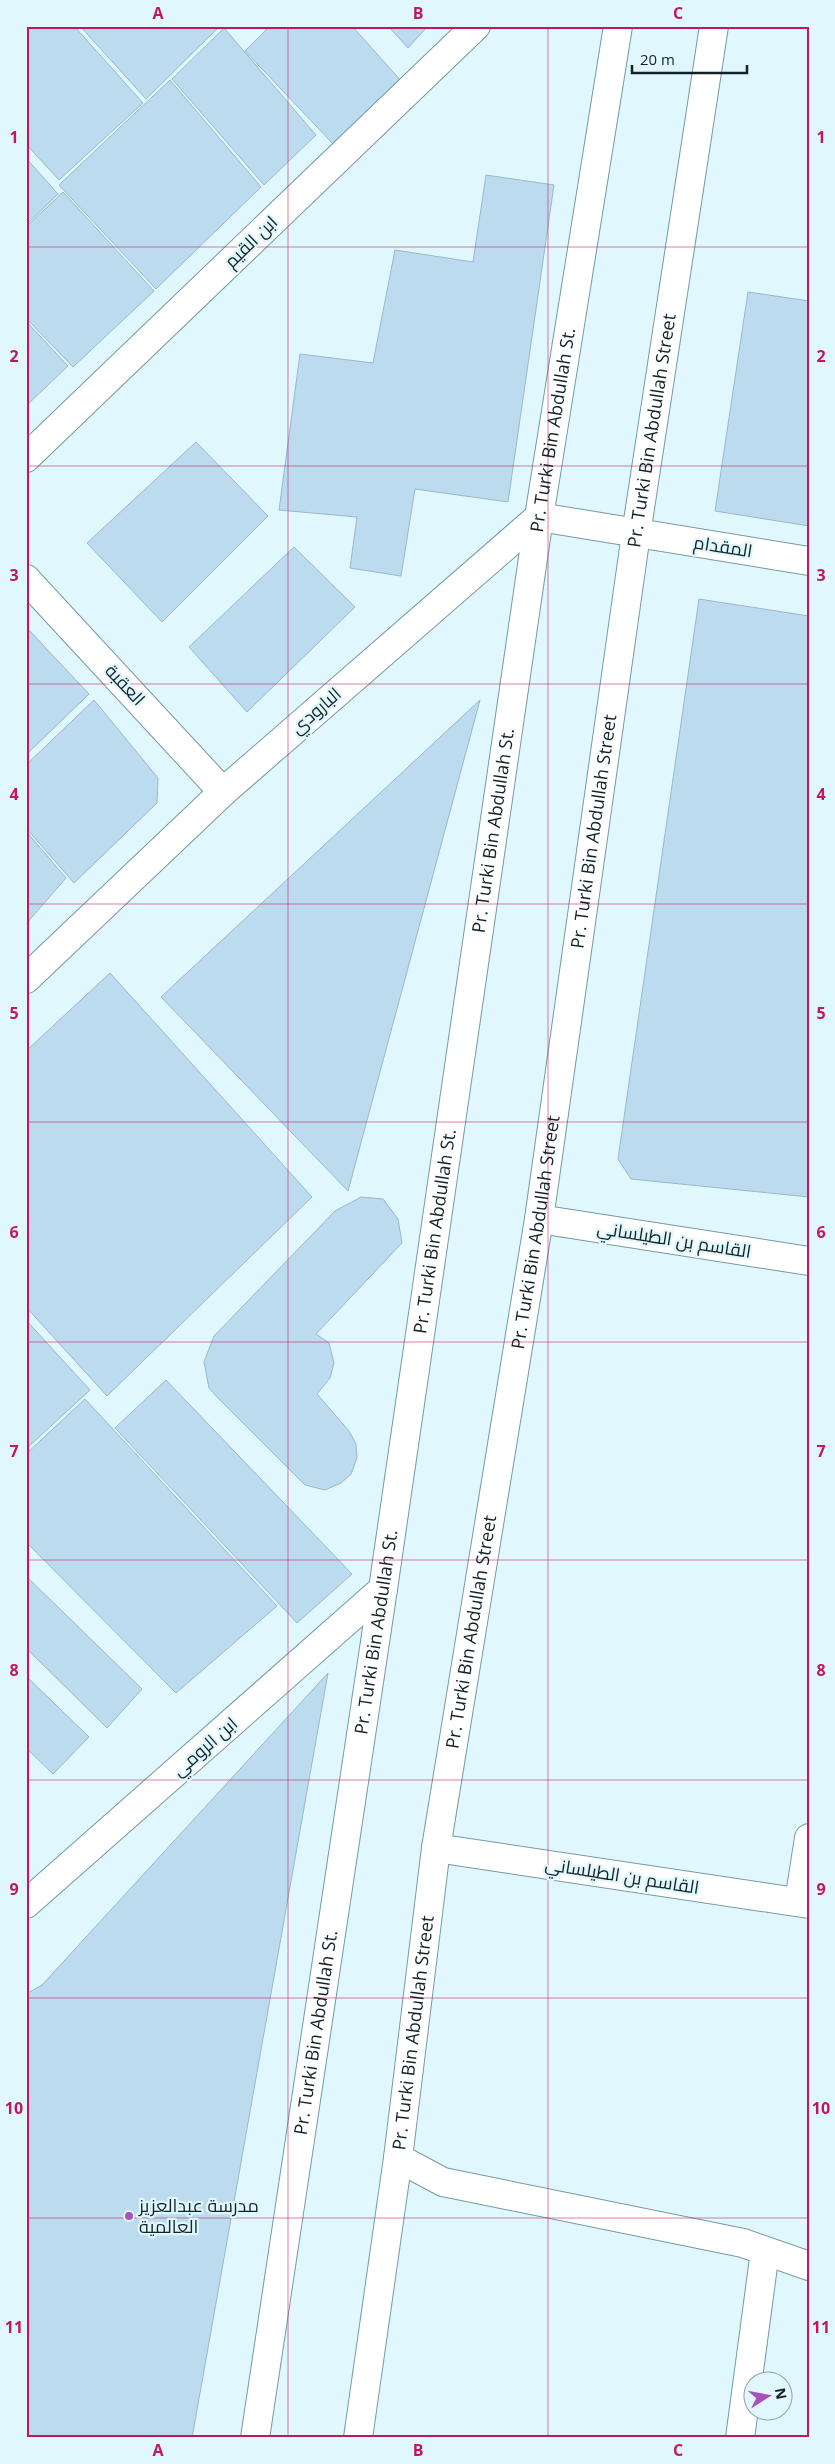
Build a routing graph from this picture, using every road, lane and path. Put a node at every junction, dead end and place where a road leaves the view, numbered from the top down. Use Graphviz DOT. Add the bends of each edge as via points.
graph roads {
  1 [pos="476,26"];
  2 [pos="618,26"];
  3 [pos="714,26"];
  4 [pos="26,458"];
  5 [pos="539,517"];
  6 [pos="636,534"];
  7 [pos="809,561"];
  8 [pos="26,579"];
  9 [pos="223,792"];
  10 [pos="26,979"];
  11 [pos="539,1219"];
  12 [pos="809,1262"];
  13 [pos="383,1589"];
  14 [pos="809,1838"];
  15 [pos="436,1848"];
  16 [pos="804,1903"];
  17 [pos="26,1904"];
  18 [pos="398,2158"];
  19 [pos="765,2251"];
  20 [pos="809,2266"];
  21 [pos="255,2438"];
  22 [pos="358,2438"];
  23 [pos="740,2438"];
  1 -- 4 [label="street, ابن القيم"];
  2 -- 5 [label="street, Pr. Turki Bin Abdullah St."];
  3 -- 6 [label="street, Pr. Turki Bin Abdullah Street"];
  5 -- 6 [label="street"];
  5 -- 9 [label="street, البارودي"];
  5 -- 13 [label="street, Pr. Turki Bin Abdullah St."];
  6 -- 7 [label="street, المقدام"];
  6 -- 11 [label="street, Pr. Turki Bin Abdullah Street"];
  8 -- 9 [label="street, العقبة"];
  9 -- 10 [label="street, البارودي"];
  11 -- 12 [label="street, القاسم بن الطيلساني"];
  11 -- 15 [label="street, Pr. Turki Bin Abdullah Street"];
  13 -- 17 [label="street, ابن الرومي"];
  13 -- 21 [label="street, Pr. Turki Bin Abdullah St."];
  14 -- 16 [label="street"];
  15 -- 16 [label="street, القاسم بن الطيلساني"];
  15 -- 18 [label="street, Pr. Turki Bin Abdullah Street"];
  18 -- 19 [label="street" via="443,2182 744,2243"];
  18 -- 22 [label="street, Pr. Turki Bin Abdullah Street"];
  19 -- 20 [label="street"];
  19 -- 23 [label="street"];
}
